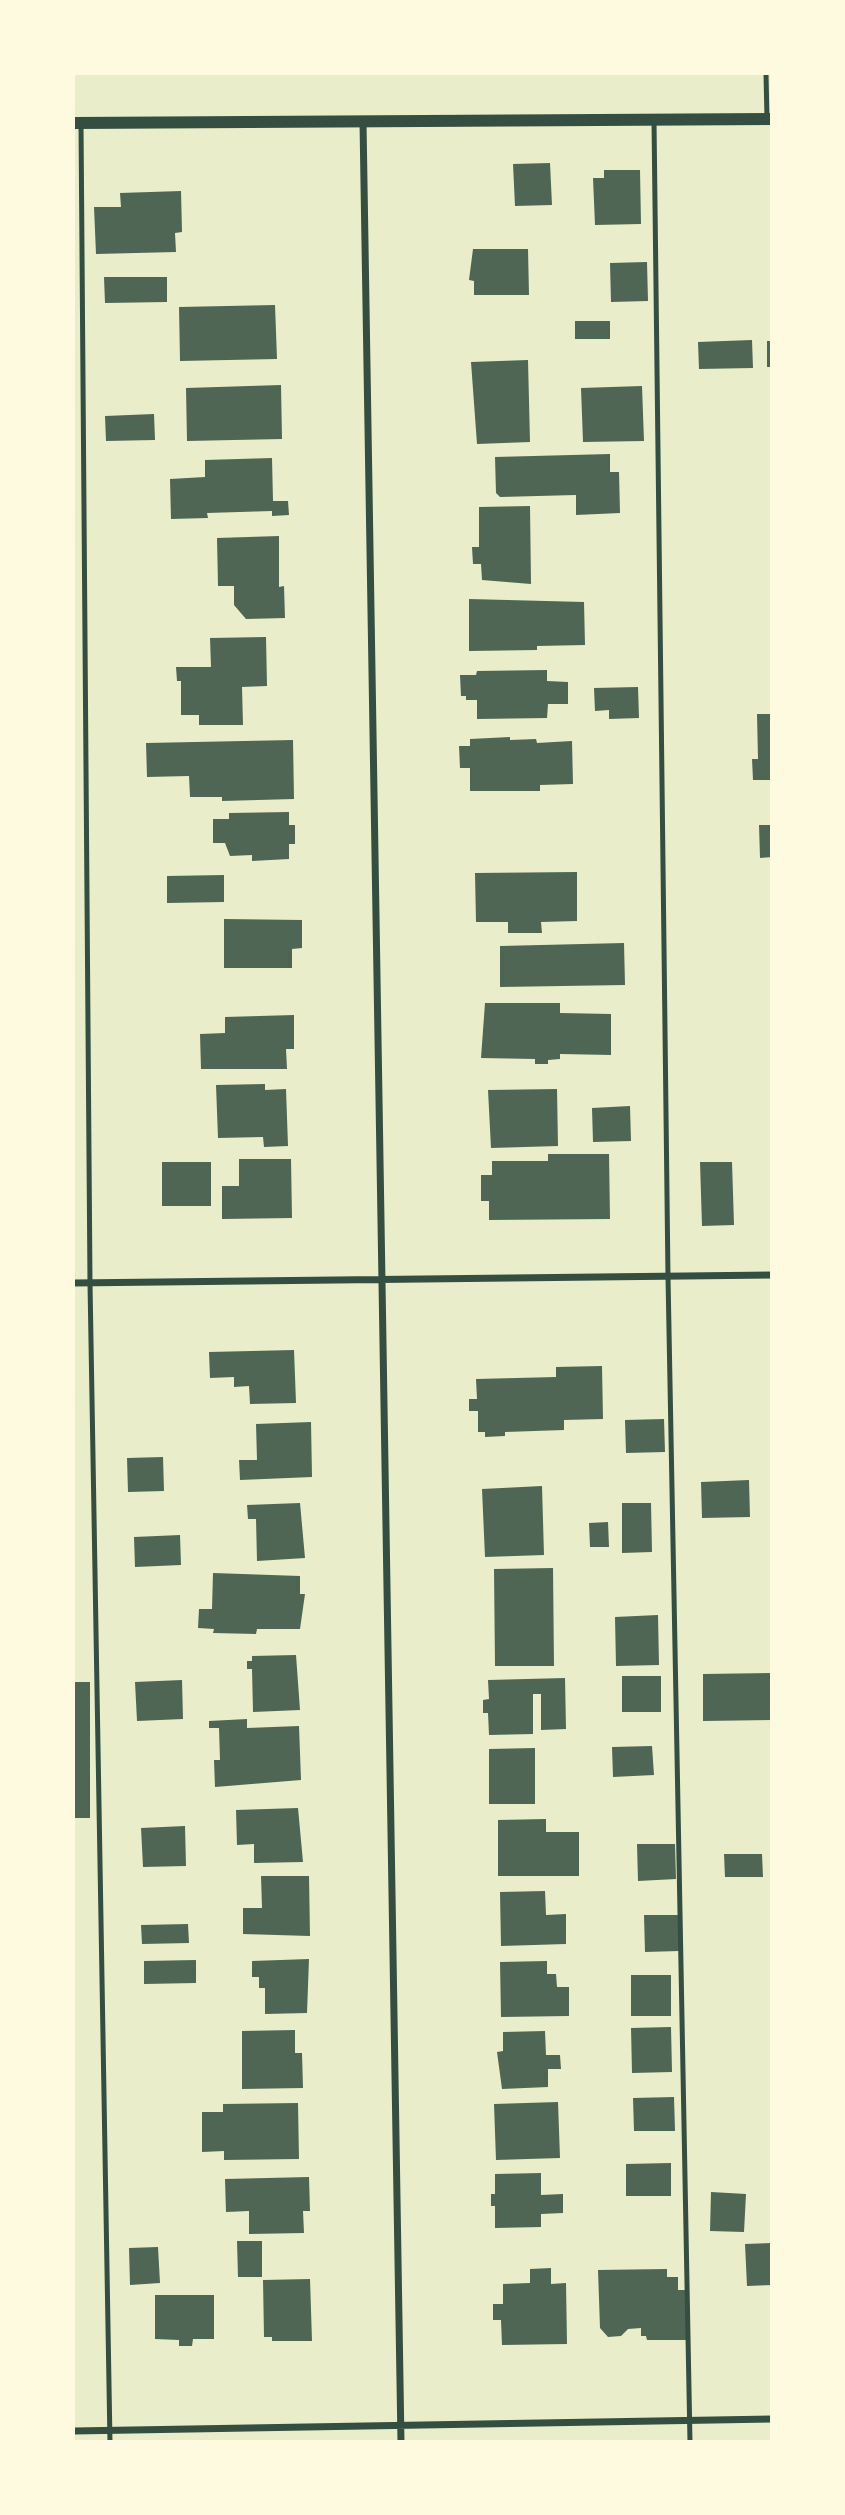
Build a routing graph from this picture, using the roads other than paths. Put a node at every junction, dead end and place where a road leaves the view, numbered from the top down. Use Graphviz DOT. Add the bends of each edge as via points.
graph roads {
  1 [pos="766,74"];
  2 [pos="769,119"];
  3 [pos="654,121"];
  4 [pos="363,122"];
  5 [pos="77,123"];
  6 [pos="772,1275"];
  7 [pos="668,1277"];
  8 [pos="384,1278"];
  9 [pos="74,1283"];
  10 [pos="90,1283"];
  11 [pos="772,2418"];
  12 [pos="689,2420"];
  13 [pos="401,2425"];
  14 [pos="110,2430"];
  15 [pos="74,2431"];
  16 [pos="110,2441"];
  17 [pos="401,2441"];
  18 [pos="690,2441"];
  1 -- 2 [label="lane"];
  2 -- 3 [label="street"];
  3 -- 4 [label="street"];
  3 -- 7 [label="lane"];
  4 -- 5 [label="street"];
  4 -- 8 [label="street"];
  5 -- 10 [label="lane"];
  6 -- 7 [label="street"];
  7 -- 8 [label="street"];
  7 -- 12 [label="lane"];
  8 -- 10 [label="street"];
  8 -- 13 [label="street"];
  9 -- 10 [label="street"];
  10 -- 14 [label="lane"];
  11 -- 12 [label="street"];
  12 -- 13 [label="street"];
  12 -- 18 [label="lane"];
  13 -- 14 [label="street"];
  13 -- 17 [label="street"];
  14 -- 15 [label="street"];
  14 -- 16 [label="lane"];
}
